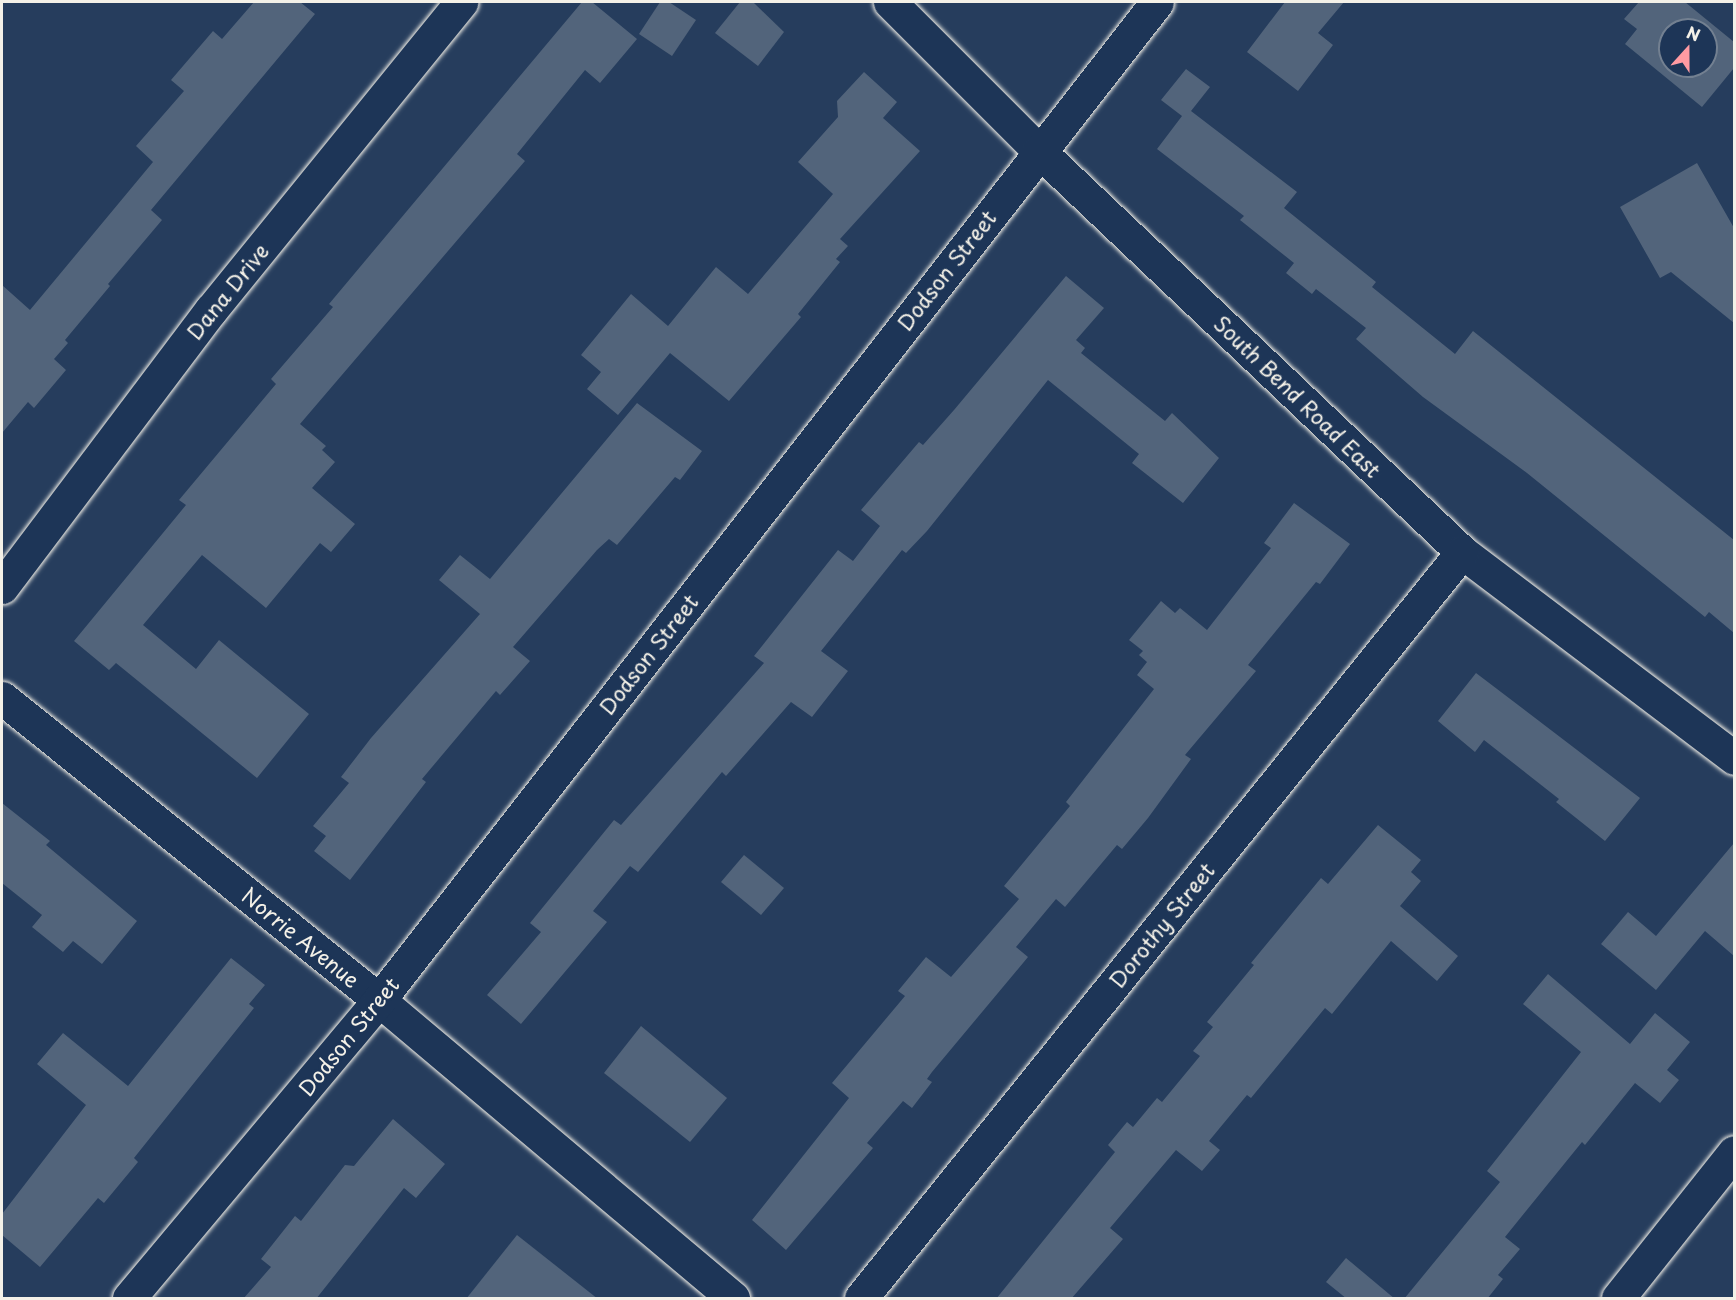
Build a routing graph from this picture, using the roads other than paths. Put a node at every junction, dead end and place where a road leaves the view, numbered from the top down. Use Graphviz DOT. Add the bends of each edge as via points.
graph roads {
  1 [pos="461,2"];
  2 [pos="890,2"];
  3 [pos="1157,2"];
  4 [pos="1039,151"];
  5 [pos="1462,552"];
  6 [pos="2,587"];
  7 [pos="2,698"];
  8 [pos="1734,758"];
  9 [pos="379,1000"];
  10 [pos="1734,1152"];
  11 [pos="129,1299"];
  12 [pos="733,1299"];
  13 [pos="861,1299"];
  14 [pos="1618,1299"];
  1 -- 6 [label="street, Dana Drive" via="211,310"];
  2 -- 4 [label="street, South Bend Road East"];
  3 -- 4 [label="street, Dodson Street"];
  4 -- 5 [label="street, South Bend Road East"];
  4 -- 9 [label="street, Dodson Street"];
  5 -- 8 [label="street, South Bend Road East"];
  5 -- 13 [label="street, Dorothy Street"];
  7 -- 9 [label="street, Norrie Avenue"];
  9 -- 11 [label="street, Dodson Street"];
  9 -- 12 [label="street, Norrie Avenue"];
  10 -- 14 [label="street"];
}
